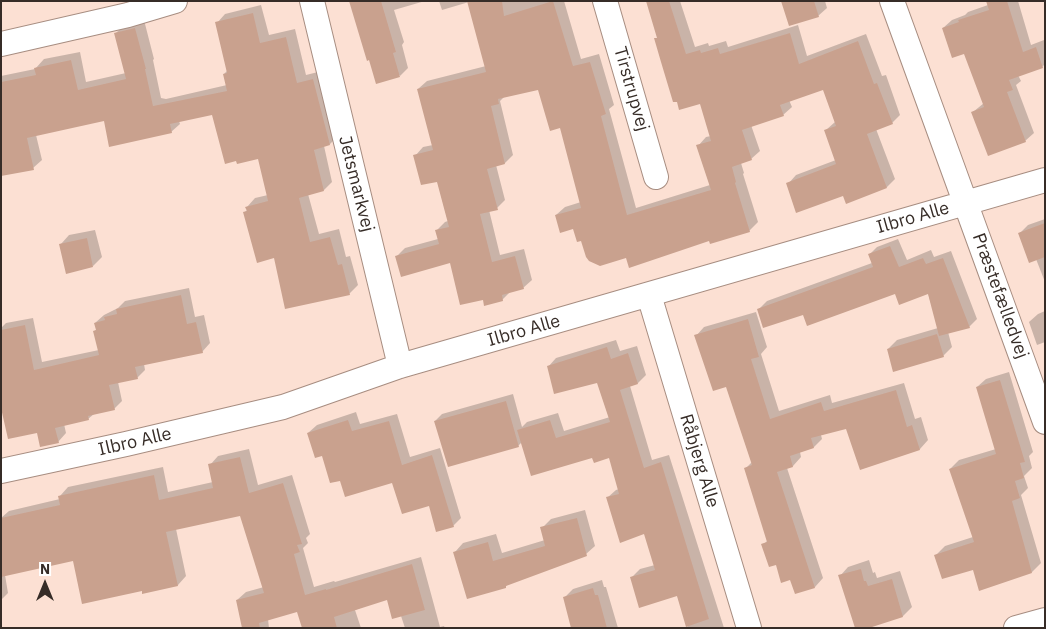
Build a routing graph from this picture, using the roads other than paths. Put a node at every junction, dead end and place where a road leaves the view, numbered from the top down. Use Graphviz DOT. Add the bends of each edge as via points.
graph roads {
  1 [pos="175,1"];
  2 [pos="312,1"];
  3 [pos="605,1"];
  4 [pos="892,1"];
  5 [pos="1,44"];
  6 [pos="656,176"];
  7 [pos="1045,180"];
  8 [pos="966,203"];
  9 [pos="649,295"];
  10 [pos="400,366"];
  11 [pos="1045,422"];
  12 [pos="1,472"];
  13 [pos="1045,620"];
  14 [pos="748,628"];
  15 [pos="1016,628"];
  1 -- 5 [label="street"];
  2 -- 10 [label="street, Jetsmarkvej"];
  3 -- 6 [label="street, Tirstrupvej"];
  4 -- 8 [label="street, Præstefælledvej"];
  7 -- 8 [label="street, Ilbro Alle"];
  8 -- 9 [label="street, Ilbro Alle"];
  8 -- 11 [label="street, Præstefælledvej"];
  9 -- 10 [label="street, Ilbro Alle"];
  9 -- 14 [label="street, Råbjerg Alle"];
  10 -- 12 [label="street, Ilbro Alle" via="283,407"];
  13 -- 15 [label="street"];
}
